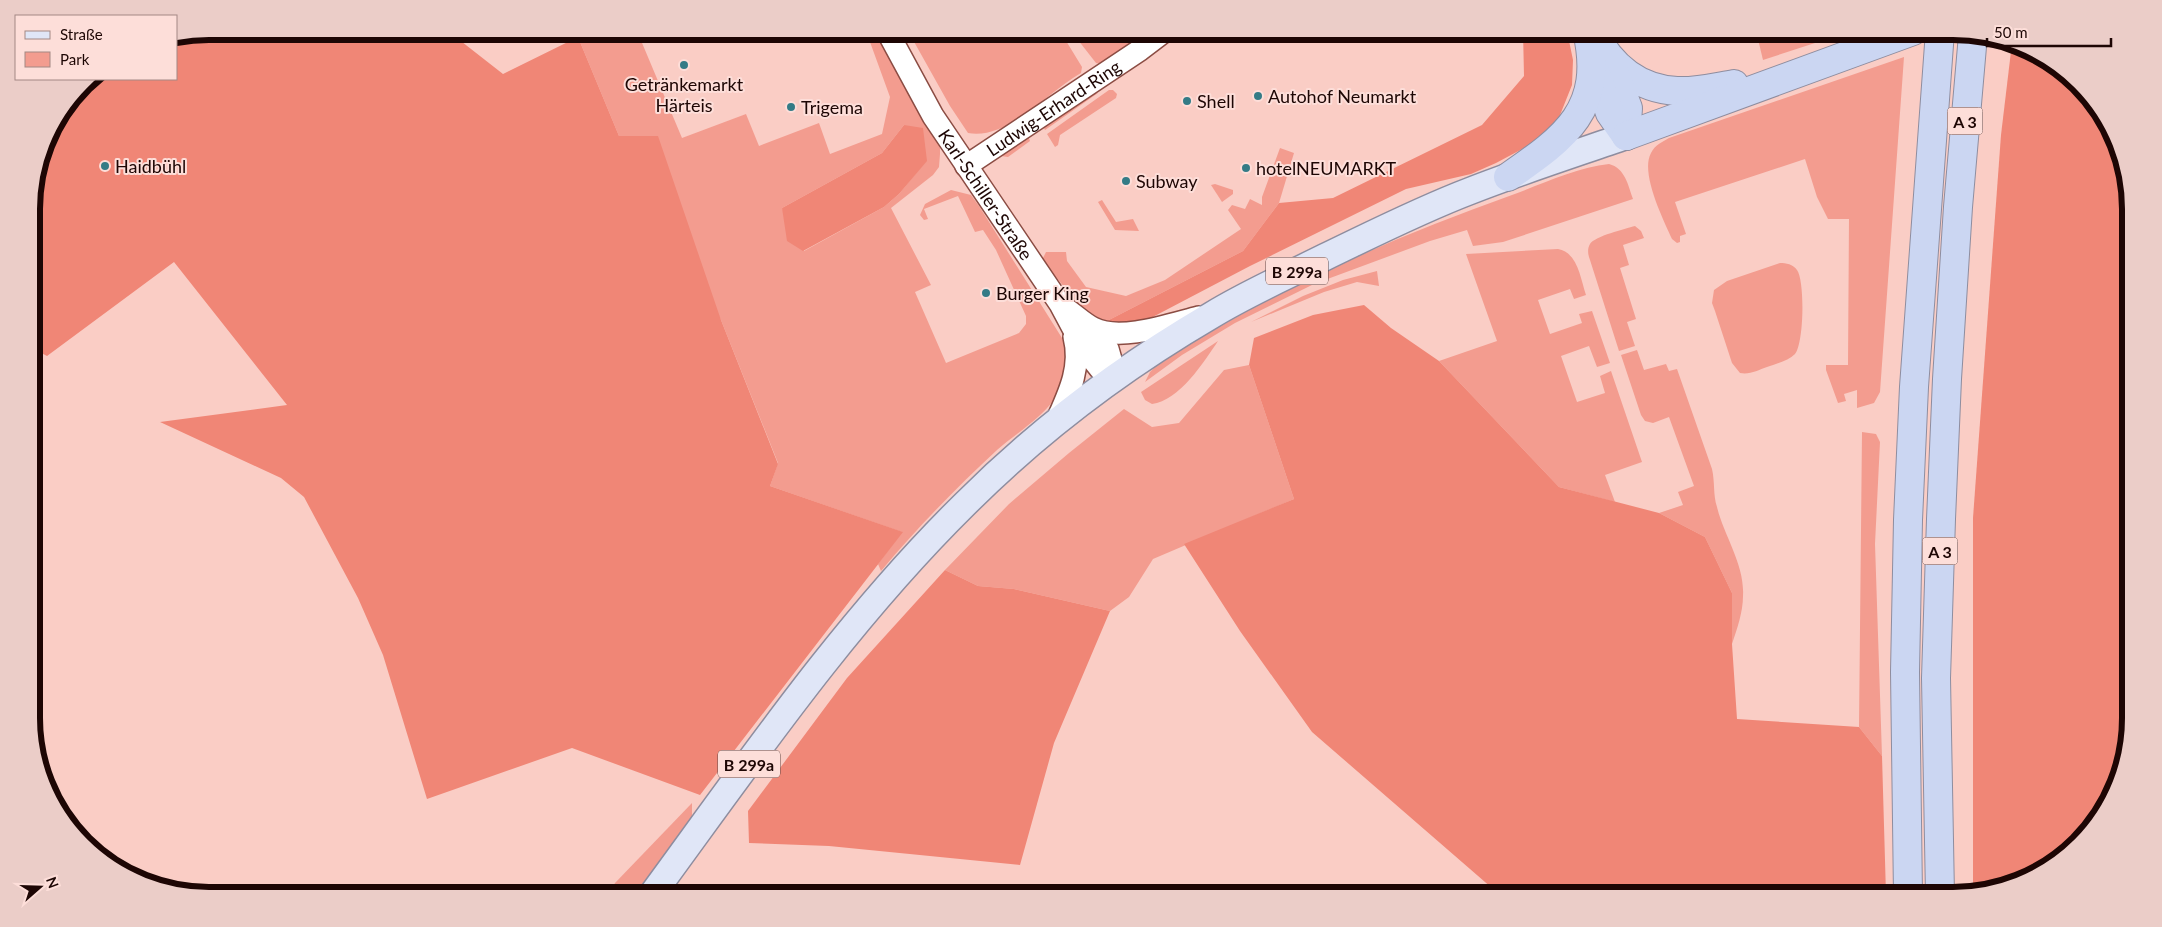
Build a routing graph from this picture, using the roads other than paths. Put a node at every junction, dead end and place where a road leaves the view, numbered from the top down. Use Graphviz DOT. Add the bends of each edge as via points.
graph roads {
  1 [pos="892,40"];
  2 [pos="1153,40"];
  3 [pos="1592,40"];
  4 [pos="1595,40"];
  5 [pos="1888,40"];
  6 [pos="1938,40"];
  7 [pos="1973,41"];
  8 [pos="1600,59"];
  9 [pos="1783,78"];
  10 [pos="1626,136"];
  11 [pos="966,166"];
  12 [pos="1508,177"];
  13 [pos="1060,304"];
  14 [pos="1214,313"];
  15 [pos="1094,329"];
  16 [pos="1072,330"];
  17 [pos="1116,378"];
  18 [pos="1056,423"];
  19 [pos="658,887"];
  20 [pos="1908,887"];
  21 [pos="1940,887"];
  1 -- 11 [label="street, Karl-Schiller-Straße"];
  2 -- 11 [label="street, Ludwig-Erhard-Ring"];
  3 -- 8 [label="highway"];
  4 -- 8 [label="highway"];
  5 -- 9 [label="highway"];
  6 -- 20 [label="highway, A 3" via="1908,520 1905,672"];
  7 -- 21 [label="highway, A 3" via="1951,312 1941,519 1936,678"];
  8 -- 9 [label="highway" via="1618,66 1634,79 1670,90"];
  8 -- 10 [label="highway" via="1626,100"];
  8 -- 12 [label="highway" via="1576,120 1546,150"];
  9 -- 10 [label="highway"];
  10 -- 12 [label="main road, B 299a"];
  11 -- 13 [label="street, Karl-Schiller-Straße"];
  12 -- 14 [label="main road, B 299a" via="1426,209"];
  13 -- 15 [label="street"];
  13 -- 16 [label="street, Karl-Schiller-Straße"];
  14 -- 15 [label="street" via="1135,333"];
  14 -- 17 [label="main road, B 299a"];
  15 -- 17 [label="street" via="1108,350"];
  16 -- 17 [label="street, Karl-Schiller-Straße" via="1100,370"];
  16 -- 18 [label="street" via="1076,369"];
  17 -- 18 [label="main road, B 299a"];
  18 -- 19 [label="main road, B 299a" via="971,497 890,584 796,700"];
}
